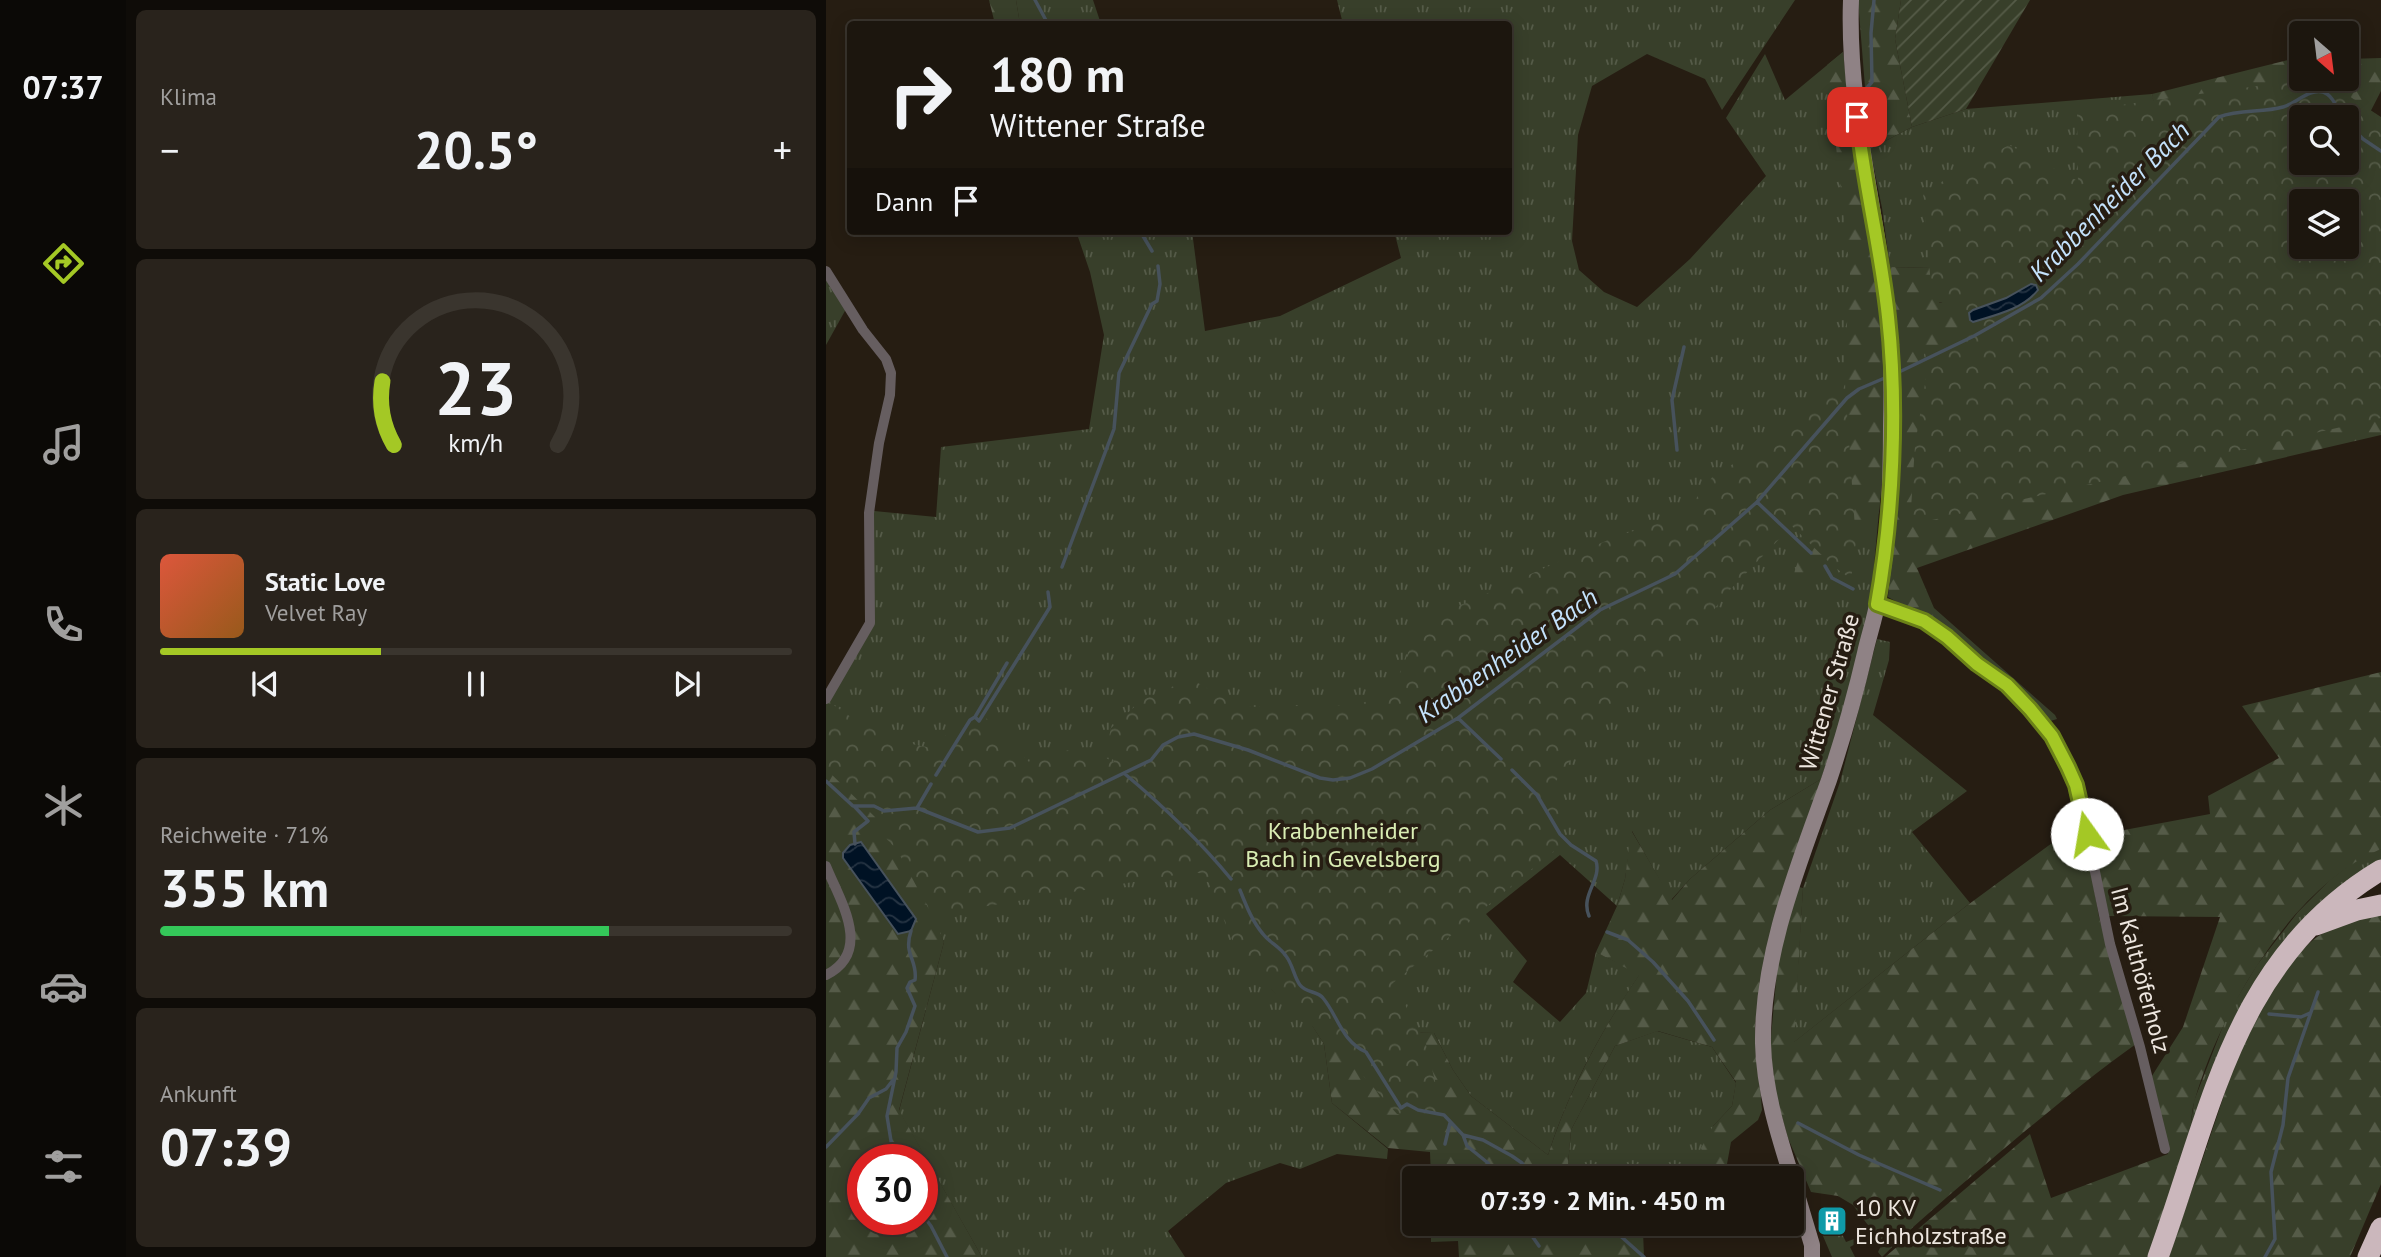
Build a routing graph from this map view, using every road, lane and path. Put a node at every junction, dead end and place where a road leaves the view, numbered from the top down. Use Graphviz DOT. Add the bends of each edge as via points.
graph roads {
  1 [pos="1851,0"];
  2 [pos="826,271"];
  3 [pos="1877,604"];
  4 [pos="826,699"];
  5 [pos="826,866"];
  6 [pos="2381,870"];
  7 [pos="2381,905"];
  8 [pos="2308,929"];
  9 [pos="826,975"];
  10 [pos="2165,1149"];
  11 [pos="1788,1166"];
  12 [pos="1804,1219"];
  13 [pos="2381,1228"];
  14 [pos="1814,1253"];
  15 [pos="2158,1257"];
  16 [pos="2368,1257"];
  1 -- 3 [label="main road, Wittener Straße" via="1860,139 1888,317 1893,386 1887,530"];
  2 -- 4 [label="street" via="891,373 869,513 870,623"];
  3 -- 10 [label="street, Im Kalthöferholz" via="1924,621 2007,685 2052,736 2081,804 2105,925"];
  3 -- 11 [label="main road, Wittener Straße" via="1843,736 1773,952 1765,999 1765,1072"];
  5 -- 9 [label="street" via="847,912 850,931 845,956"];
  6 -- 8 [label="highway" via="2336,900"];
  7 -- 8 [label="highway" via="2333,917"];
  8 -- 15 [label="highway" via="2270,974 2234,1040"];
  12 -- 14 [label="main road, Wittener Straße"];
  13 -- 16 [label="highway"];
}
